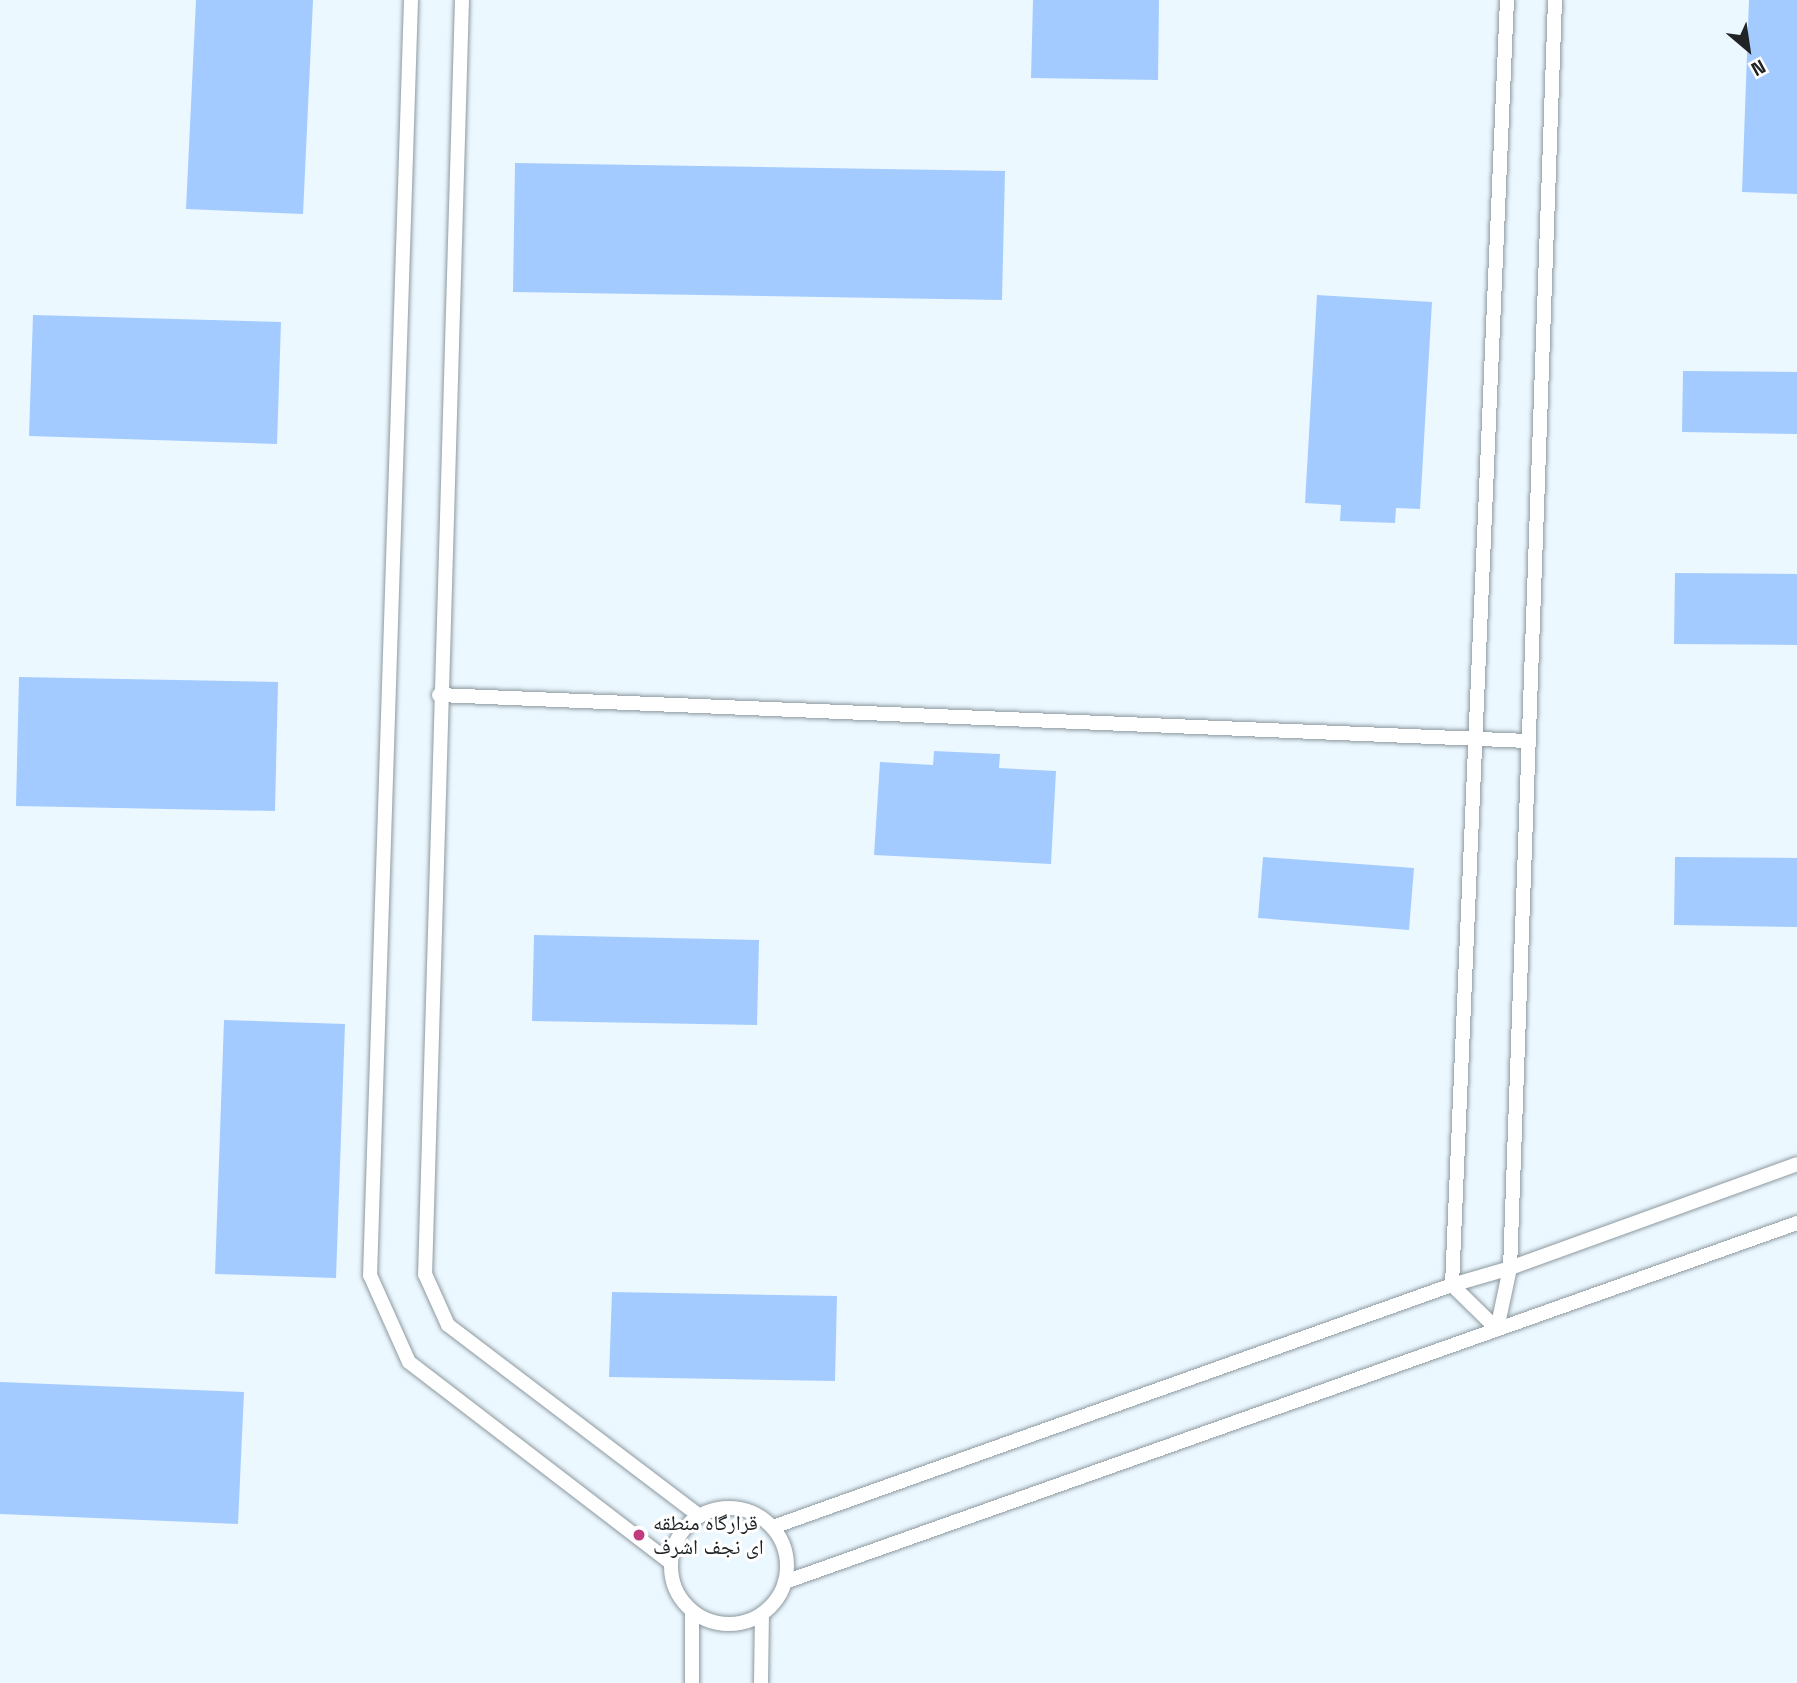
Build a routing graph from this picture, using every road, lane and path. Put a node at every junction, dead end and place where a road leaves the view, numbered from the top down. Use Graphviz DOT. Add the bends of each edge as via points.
graph roads {
  1 [pos="411,0"];
  2 [pos="461,0"];
  3 [pos="1507,0"];
  4 [pos="1555,0"];
  5 [pos="439,695"];
  6 [pos="1529,741"];
  7 [pos="1475,742"];
  8 [pos="1797,1164"];
  9 [pos="1797,1223"];
  10 [pos="1510,1268"];
  11 [pos="1452,1285"];
  12 [pos="1497,1329"];
  13 [pos="700,1516"];
  14 [pos="773,1527"];
  15 [pos="670,1562"];
  16 [pos="785,1582"];
  17 [pos="692,1612"];
  18 [pos="762,1614"];
  19 [pos="692,1683"];
  20 [pos="761,1683"];
  1 -- 15 [label="lane" via="370,1275 409,1362"];
  2 -- 5 [label="lane"];
  3 -- 7 [label="lane"];
  4 -- 6 [label="lane"];
  5 -- 7 [label="lane"];
  5 -- 13 [label="lane" via="425,1274 448,1325"];
  6 -- 7 [label="lane"];
  6 -- 10 [label="lane"];
  7 -- 11 [label="lane"];
  8 -- 10 [label="lane"];
  9 -- 12 [label="lane"];
  10 -- 11 [label="lane"];
  10 -- 12 [label="lane"];
  11 -- 12 [label="lane"];
  11 -- 14 [label="lane"];
  12 -- 16 [label="lane"];
  13 -- 14 [label="lane" via="739,1508"];
  13 -- 15 [label="lane" via="685,1528"];
  14 -- 16 [label="lane" via="783,1544"];
  15 -- 17 [label="lane" via="672,1581"];
  16 -- 18 [label="lane"];
  17 -- 18 [label="lane" via="727,1624"];
  17 -- 19 [label="lane"];
  18 -- 20 [label="lane"];
}
